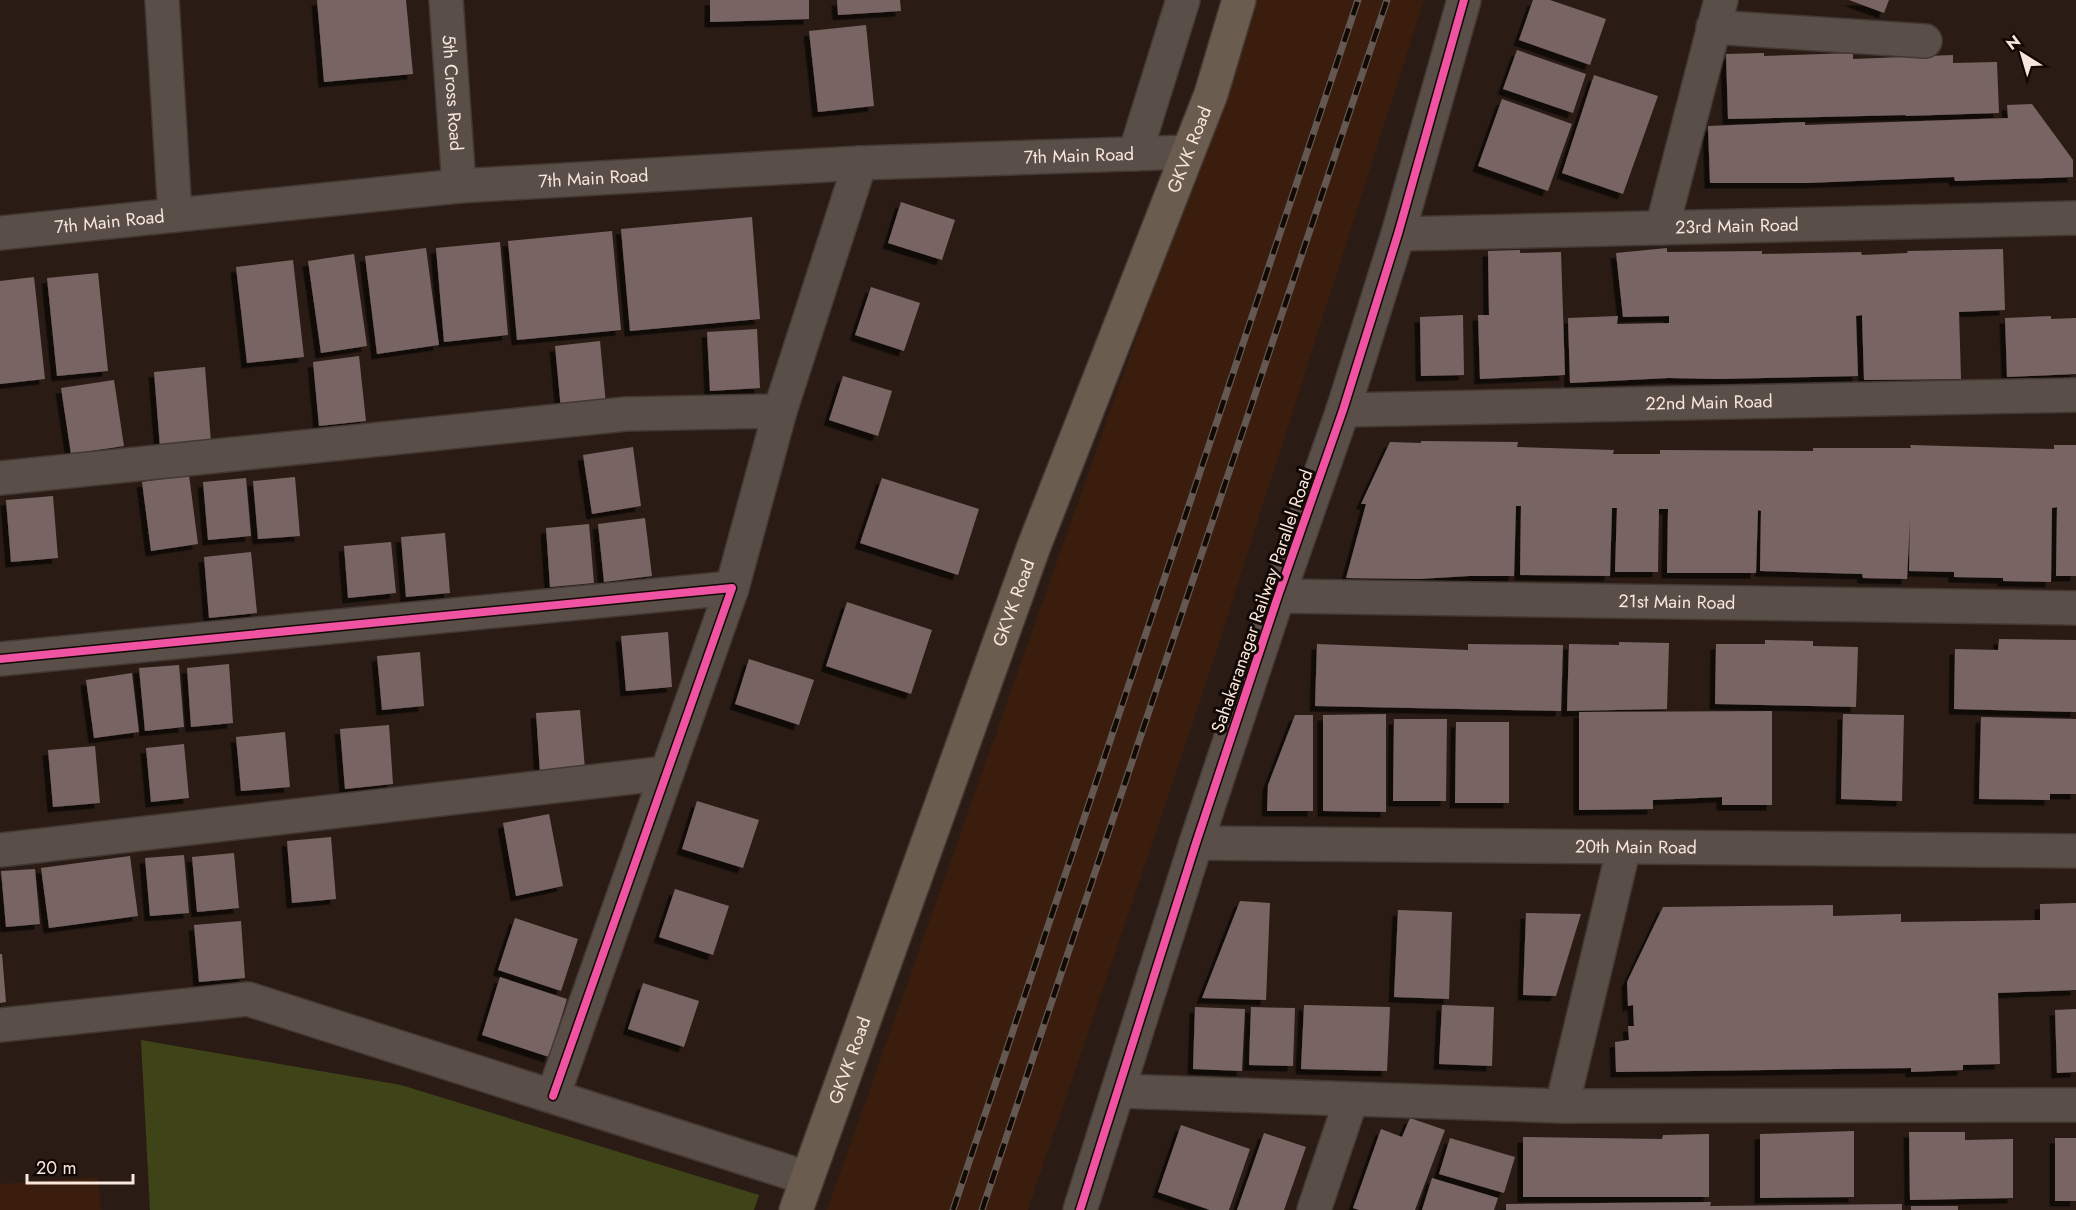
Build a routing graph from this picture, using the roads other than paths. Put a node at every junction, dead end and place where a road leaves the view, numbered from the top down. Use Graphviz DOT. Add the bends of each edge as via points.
graph roads {
  1 [pos="162,0"];
  2 [pos="446,0"];
  3 [pos="1182,0"];
  4 [pos="1239,0"];
  5 [pos="1464,0"];
  6 [pos="1717,13"];
  7 [pos="1925,41"];
  8 [pos="1188,152"];
  9 [pos="1135,154"];
  10 [pos="860,163"];
  11 [pos="459,186"];
  12 [pos="175,215"];
  13 [pos="2076,218"];
  14 [pos="1662,228"];
  15 [pos="0,233"];
  16 [pos="1398,234"];
  17 [pos="2076,395"];
  18 [pos="1343,410"];
  19 [pos="780,411"];
  20 [pos="0,478"];
  21 [pos="732,588"];
  22 [pos="1278,596"];
  23 [pos="2076,608"];
  24 [pos="0,659"];
  25 [pos="667,773"];
  26 [pos="1196,843"];
  27 [pos="1624,847"];
  28 [pos="0,850"];
  29 [pos="2076,851"];
  30 [pos="0,1025"];
  31 [pos="1118,1091"];
  32 [pos="554,1096"];
  33 [pos="1352,1100"];
  34 [pos="2076,1105"];
  35 [pos="1562,1106"];
  36 [pos="807,1178"];
  37 [pos="796,1210"];
  38 [pos="1080,1210"];
  39 [pos="1314,1210"];
  1 -- 12 [label="street"];
  2 -- 11 [label="street, 5th Cross Road"];
  3 -- 9 [label="street"];
  4 -- 8 [label="main road, GKVK Road"];
  5 -- 16 [label="street, Sahakaranagar Railway Parallel Road"];
  6 -- 7 [label="street"];
  6 -- 14 [label="street"];
  8 -- 9 [label="street, 7th Main Road"];
  8 -- 36 [label="main road, GKVK Road" via="1034,546"];
  9 -- 10 [label="street, 7th Main Road"];
  10 -- 11 [label="street, 7th Main Road"];
  10 -- 19 [label="street"];
  11 -- 12 [label="street, 7th Main Road"];
  12 -- 15 [label="street, 7th Main Road"];
  13 -- 14 [label="street, 23rd Main Road"];
  14 -- 16 [label="street, 23rd Main Road"];
  16 -- 18 [label="street, Sahakaranagar Railway Parallel Road"];
  17 -- 18 [label="street, 22nd Main Road"];
  18 -- 22 [label="street, Sahakaranagar Railway Parallel Road"];
  19 -- 20 [label="street" via="627,414"];
  19 -- 21 [label="street"];
  21 -- 24 [label="street"];
  21 -- 25 [label="street"];
  22 -- 23 [label="street, 21st Main Road"];
  22 -- 26 [label="street, Sahakaranagar Railway Parallel Road"];
  25 -- 28 [label="street"];
  25 -- 32 [label="street"];
  26 -- 27 [label="street, 20th Main Road"];
  26 -- 31 [label="street, Sahakaranagar Railway Parallel Road"];
  27 -- 29 [label="street, 20th Main Road"];
  27 -- 35 [label="street"];
  30 -- 32 [label="street" via="248,999"];
  31 -- 33 [label="street"];
  31 -- 38 [label="street, Sahakaranagar Railway Parallel Road"];
  32 -- 36 [label="street"];
  33 -- 35 [label="street"];
  33 -- 39 [label="street"];
  34 -- 35 [label="street"];
  36 -- 37 [label="main road, GKVK Road"];
}
